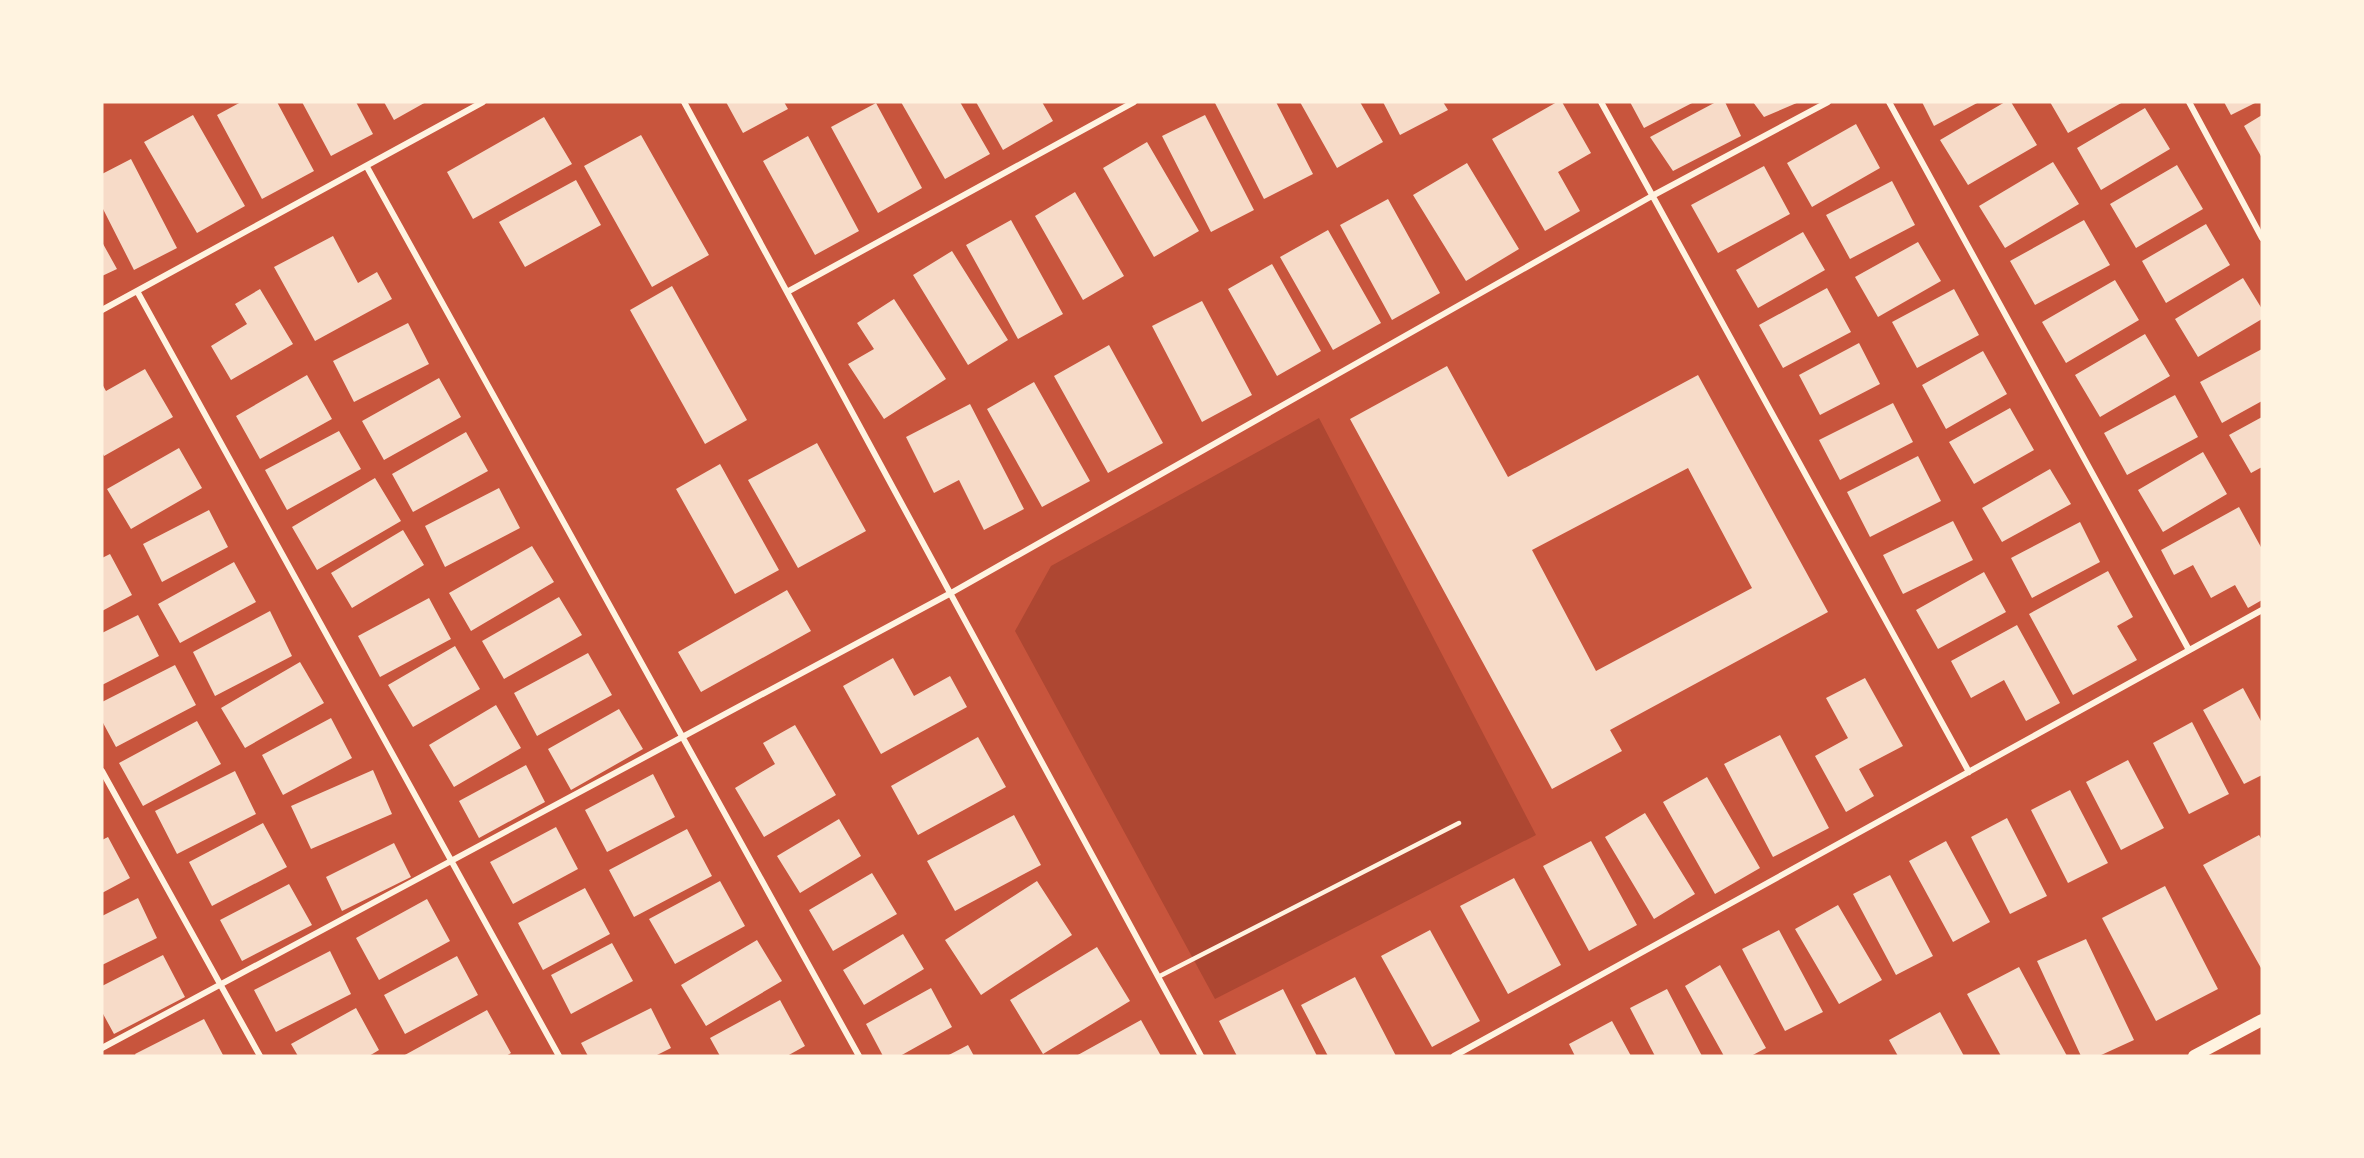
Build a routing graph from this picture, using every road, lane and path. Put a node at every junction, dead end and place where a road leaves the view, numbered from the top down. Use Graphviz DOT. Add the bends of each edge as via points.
graph roads {
  1 [pos="483,102"];
  2 [pos="684,102"];
  3 [pos="1134,102"];
  4 [pos="1601,102"];
  5 [pos="1828,102"];
  6 [pos="1889,102"];
  7 [pos="2189,102"];
  8 [pos="367,167"];
  9 [pos="1652,196"];
  10 [pos="2262,238"];
  11 [pos="137,291"];
  12 [pos="787,292"];
  13 [pos="102,310"];
  14 [pos="951,593"];
  15 [pos="2262,610"];
  16 [pos="2189,650"];
  17 [pos="682,736"];
  18 [pos="102,771"];
  19 [pos="1969,772"];
  20 [pos="1459,823"];
  21 [pos="451,860"];
  22 [pos="1158,977"];
  23 [pos="220,984"];
  24 [pos="2262,1020"];
  25 [pos="102,1048"];
  26 [pos="260,1056"];
  27 [pos="559,1056"];
  28 [pos="858,1056"];
  29 [pos="1201,1056"];
  30 [pos="1454,1056"];
  31 [pos="2194,1056"];
  1 -- 8 [label="street"];
  2 -- 12 [label="street"];
  3 -- 12 [label="street"];
  4 -- 9 [label="street"];
  5 -- 9 [label="street"];
  6 -- 16 [label="street"];
  7 -- 10 [label="street"];
  8 -- 11 [label="street"];
  8 -- 17 [label="street"];
  9 -- 14 [label="street"];
  9 -- 19 [label="street"];
  11 -- 13 [label="street"];
  11 -- 21 [label="street"];
  12 -- 14 [label="street"];
  14 -- 17 [label="street"];
  14 -- 22 [label="street"];
  15 -- 16 [label="street"];
  16 -- 19 [label="street"];
  17 -- 21 [label="street"];
  17 -- 28 [label="street"];
  18 -- 23 [label="street"];
  19 -- 30 [label="street"];
  20 -- 22 [label="lane"];
  21 -- 23 [label="street"];
  21 -- 27 [label="street"];
  22 -- 29 [label="street"];
  23 -- 25 [label="street"];
  23 -- 26 [label="street"];
  24 -- 31 [label="main road"];
}
